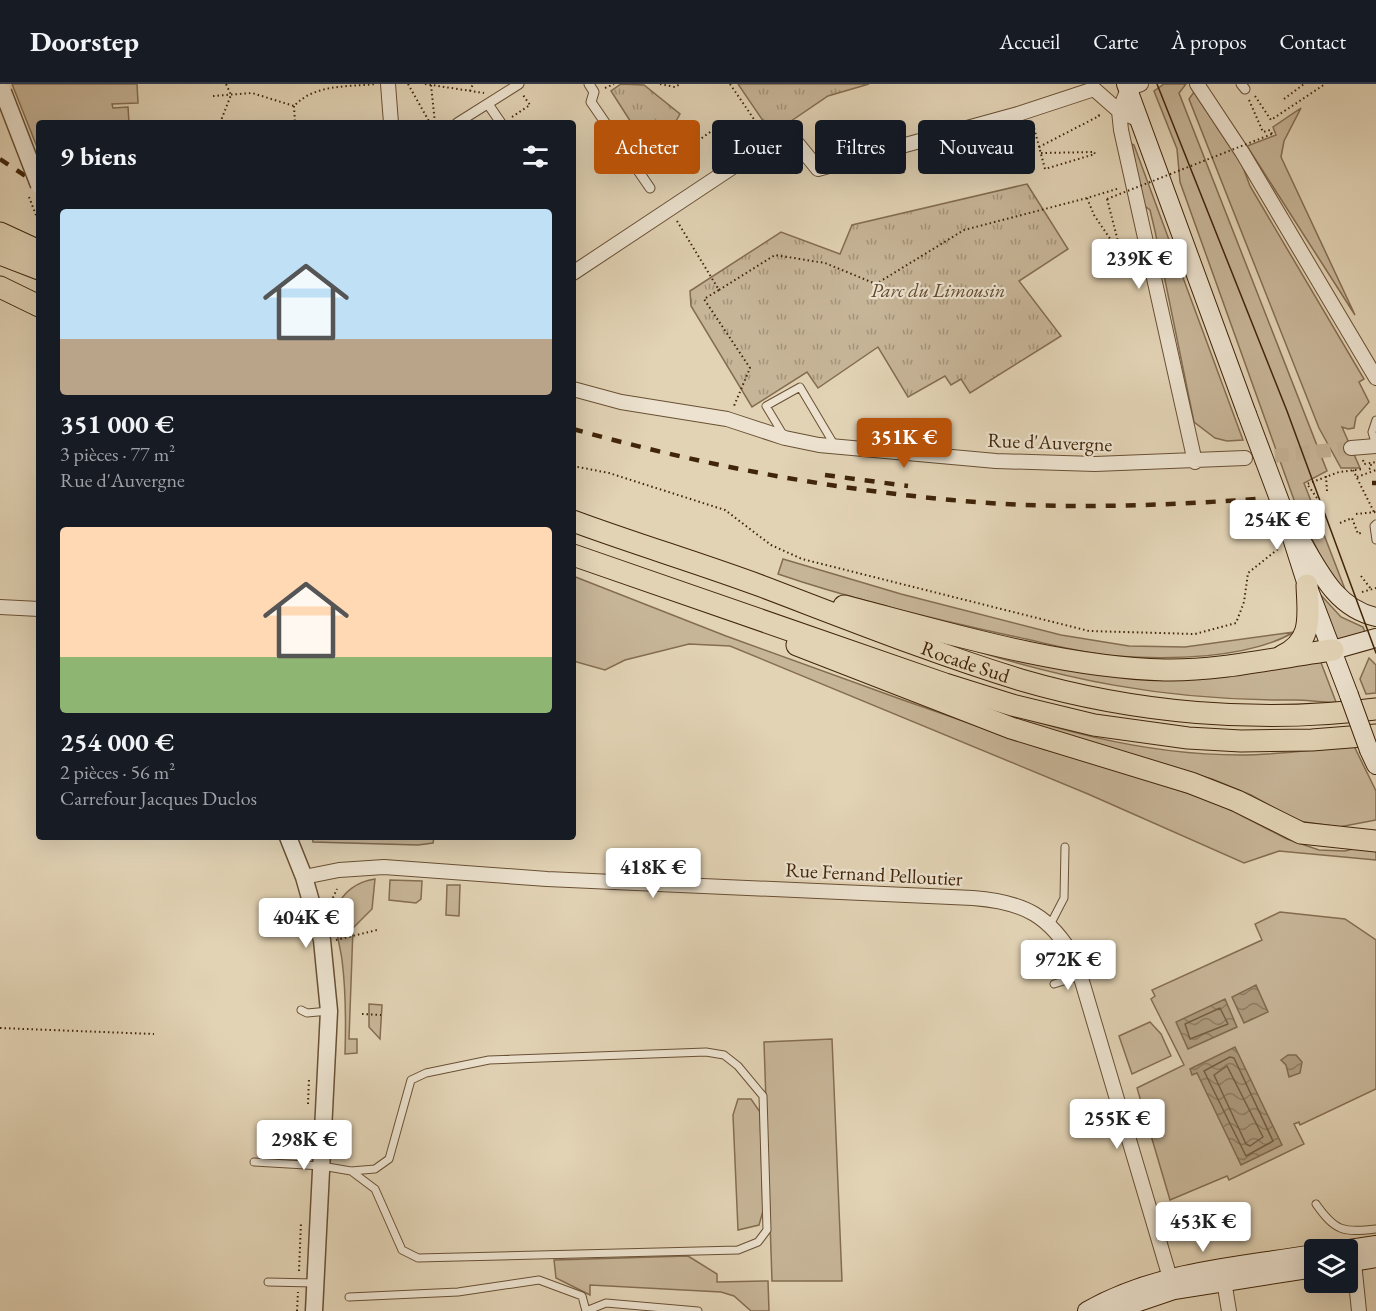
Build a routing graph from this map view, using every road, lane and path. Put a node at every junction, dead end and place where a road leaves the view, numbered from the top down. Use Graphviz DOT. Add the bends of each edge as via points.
graph roads {
  1 [pos="226,84"];
  2 [pos="379,84"];
  3 [pos="388,84"];
  4 [pos="408,84"];
  5 [pos="425,84"];
  6 [pos="473,84"];
  7 [pos="519,84"];
  8 [pos="589,84"];
  9 [pos="660,84"];
  10 [pos="680,84"];
  11 [pos="730,84"];
  12 [pos="1197,84"];
  13 [pos="1304,84"];
  14 [pos="1325,84"];
  15 [pos="431,85"];
  16 [pos="1132,86"];
  17 [pos="1243,86"];
  18 [pos="1,89"];
  19 [pos="470,91"];
  20 [pos="522,94"];
  21 [pos="231,95"];
  22 [pos="502,95"];
  23 [pos="213,96"];
  24 [pos="1284,99"];
  25 [pos="488,104"];
  26 [pos="294,106"];
  27 [pos="1119,111"];
  28 [pos="1099,116"];
  29 [pos="512,117"];
  30 [pos="221,120"];
  31 [pos="295,120"];
  32 [pos="391,120"];
  33 [pos="428,120"];
  34 [pos="435,120"];
  35 [pos="462,120"];
  36 [pos="499,120"];
  37 [pos="754,120"];
  38 [pos="1141,121"];
  39 [pos="712,131"];
  40 [pos="1035,131"];
  41 [pos="1039,147"];
  42 [pos="803,151"];
  43 [pos="1041,153"];
  44 [pos="723,174"];
  45 [pos="36,177"];
  46 [pos="643,179"];
  47 [pos="1131,184"];
  48 [pos="650,188"];
  49 [pos="1088,198"];
  50 [pos="681,226"];
  51 [pos="0,233"];
  52 [pos="36,250"];
  53 [pos="0,254"];
  54 [pos="36,268"];
  55 [pos="576,271"];
  56 [pos="0,287"];
  57 [pos="719,290"];
  58 [pos="0,298"];
  59 [pos="36,305"];
  60 [pos="36,305"];
  61 [pos="1376,378"];
  62 [pos="576,390"];
  63 [pos="728,419"];
  64 [pos="1376,420"];
  65 [pos="785,438"];
  66 [pos="835,446"];
  67 [pos="1376,446"];
  68 [pos="1351,448"];
  69 [pos="1245,458"];
  70 [pos="1195,462"];
  71 [pos="1371,463"];
  72 [pos="576,467"];
  73 [pos="1364,469"];
  74 [pos="1369,469"];
  75 [pos="1353,470"];
  76 [pos="1376,470"];
  77 [pos="1326,476"];
  78 [pos="1357,477"];
  79 [pos="1327,491"];
  80 [pos="1317,498"];
  81 [pos="1376,503"];
  82 [pos="1371,504"];
  83 [pos="1282,507"];
  84 [pos="1375,512"];
  85 [pos="1356,514"];
  86 [pos="576,521"];
  87 [pos="1340,523"];
  88 [pos="1376,524"];
  89 [pos="1363,532"];
  90 [pos="1376,540"];
  91 [pos="1278,549"];
  92 [pos="576,556"];
  93 [pos="1361,576"];
  94 [pos="1307,585"];
  95 [pos="760,586"];
  96 [pos="1371,589"];
  97 [pos="0,607"];
  98 [pos="36,609"];
  99 [pos="739,614"];
  100 [pos="1376,617"];
  101 [pos="1376,638"];
  102 [pos="1333,651"];
  103 [pos="1279,658"];
  104 [pos="1376,709"];
  105 [pos="1374,750"];
  106 [pos="1376,830"];
  107 [pos="1339,838"];
  108 [pos="289,840"];
  109 [pos="1376,841"];
  110 [pos="1065,847"];
  111 [pos="304,877"];
  112 [pos="1050,925"];
  113 [pos="377,930"];
  114 [pos="333,940"];
  115 [pos="1094,951"];
  116 [pos="1076,961"];
  117 [pos="1080,975"];
  118 [pos="1054,984"];
  119 [pos="301,1010"];
  120 [pos="329,1011"];
  121 [pos="363,1014"];
  122 [pos="381,1015"];
  123 [pos="0,1028"];
  124 [pos="154,1034"];
  125 [pos="309,1077"];
  126 [pos="308,1105"];
  127 [pos="254,1162"];
  128 [pos="322,1166"];
  129 [pos="351,1171"];
  130 [pos="1316,1204"];
  131 [pos="302,1213"];
  132 [pos="1376,1229"];
  133 [pos="1376,1245"];
  134 [pos="1358,1252"];
  135 [pos="1304,1256"];
  136 [pos="1358,1256"];
  137 [pos="1376,1258"];
  138 [pos="1304,1269"];
  139 [pos="1224,1281"];
  140 [pos="268,1282"];
  141 [pos="316,1283"];
  142 [pos="1172,1283"];
  143 [pos="298,1284"];
  144 [pos="1356,1293"];
  145 [pos="349,1297"];
  146 [pos="297,1311"];
  147 [pos="314,1311"];
  148 [pos="586,1311"];
  149 [pos="698,1311"];
  150 [pos="1087,1311"];
  151 [pos="1112,1311"];
  152 [pos="1228,1311"];
  153 [pos="1359,1311"];
  1 -- 21 [label="path"];
  2 -- 26 [label="path" via="318,89"];
  3 -- 32 [label="street"];
  4 -- 33 [label="path"];
  5 -- 15 [label="path"];
  6 -- 19 [label="path"];
  7 -- 22 [label="street"];
  8 -- 46 [label="street" via="594,92 591,102"];
  9 -- 10 [label="path"];
  11 -- 37 [label="path"];
  12 -- 61 [label="street" via="1242,152"];
  13 -- 24 [label="path"];
  14 -- 17 [label="path" via="1271,120 1249,87"];
  15 -- 19 [label="path"];
  15 -- 34 [label="path"];
  16 -- 27 [label="street"];
  16 -- 38 [label="main road"];
  17 -- 49 [label="path, bridge" via="1263,132 1270,130 1272,134 1107,199 1120,249 1094,215"];
  18 -- 45 [label="street, bridge"];
  19 -- 22 [label="path"];
  20 -- 29 [label="path" via="530,105"];
  21 -- 23 [label="path"];
  21 -- 26 [label="path" via="252,93"];
  21 -- 30 [label="path"];
  22 -- 25 [label="street"];
  25 -- 35 [label="street"];
  25 -- 36 [label="street"];
  26 -- 31 [label="path"];
  27 -- 38 [label="street"];
  27 -- 42 [label="street" via="1094,89 818,169"];
  27 -- 47 [label="street"];
  28 -- 41 [label="path"];
  38 -- 83 [label="main road, bridge"];
  39 -- 46 [label="path"];
  40 -- 41 [label="path"];
  41 -- 43 [label="path"];
  43 -- 43 [label="path" via="1045,169 1095,154 1094,152"];
  44 -- 55 [label="street"];
  46 -- 48 [label="street"];
  47 -- 49 [label="path"];
  47 -- 70 [label="street"];
  49 -- 57 [label="path" via="964,231 876,284 825,263 775,255"];
  50 -- 57 [label="path"];
  51 -- 52 [label="highway"];
  53 -- 54 [label="highway"];
  56 -- 59 [label="highway"];
  57 -- 63 [label="path" via="704,299 750,368"];
  58 -- 60 [label="highway"];
  62 -- 63 [label="street, Rue d'Auvergne" via="621,402"];
  63 -- 65 [label="street, Rue d'Auvergne"];
  64 -- 67 [label="lane" via="1372,432"];
  65 -- 66 [label="street, Rue d'Auvergne"];
  65 -- 66 [label="lane" via="766,406 800,387"];
  66 -- 70 [label="street, Rue d'Auvergne" via="996,461"];
  67 -- 68 [label="street"];
  69 -- 70 [label="street, Rue d'Auvergne"];
  71 -- 74 [label="path"];
  72 -- 91 [label="path" via="609,473 724,510 771,545 802,559 1089,631 1195,634 1236,623 1248,573"];
  73 -- 75 [label="path"];
  75 -- 77 [label="path"];
  75 -- 78 [label="path"];
  76 -- 78 [label="path"];
  77 -- 79 [label="path, bridge"];
  77 -- 80 [label="path" via="1308,484"];
  78 -- 82 [label="path"];
  81 -- 82 [label="path"];
  82 -- 84 [label="path"];
  83 -- 94 [label="main road"];
  83 -- 100 [label="main road" via="1328,585 1343,601"];
  84 -- 85 [label="path"];
  86 -- 95 [label="highway, Rocade Sud"];
  87 -- 89 [label="path" via="1352,518 1358,534"];
  88 -- 90 [label="lane"];
  92 -- 99 [label="highway, Rocade Sud"];
  93 -- 96 [label="path"];
  94 -- 102 [label="main road"];
  94 -- 103 [label="highway" via="1305,637 1292,652"];
  95 -- 103 [label="highway" via="1050,656 1103,665 1189,670"];
  95 -- 104 [label="highway, Rocade Sud" via="941,654 1023,680 1105,699 1236,714"];
  97 -- 98 [label="street"];
  99 -- 105 [label="highway, Rocade Sud" via="1012,705 1094,725 1188,738 1312,740"];
  99 -- 107 [label="highway" via="764,633 928,698 1011,728 1191,783 1301,833"];
  101 -- 102 [label="main road"];
  102 -- 103 [label="highway"];
  102 -- 105 [label="main road, bridge"];
  106 -- 107 [label="highway"];
  107 -- 109 [label="highway"];
  108 -- 111 [label="street"];
  110 -- 112 [label="lane" via="1064,898"];
  111 -- 112 [label="street, Rue Fernand Pelloutier" via="384,867 547,879 973,898 1018,905 1042,916"];
  111 -- 120 [label="street" via="322,940"];
  112 -- 116 [label="street, Rue Fernand Pelloutier"];
  113 -- 114 [label="path"];
  115 -- 116 [label="lane"];
  116 -- 117 [label="street, Rue Fernand Pelloutier"];
  117 -- 118 [label="lane"];
  117 -- 142 [label="street, Rue Fernand Pelloutier"];
  119 -- 120 [label="lane"];
  120 -- 128 [label="street"];
  121 -- 122 [label="path"];
  123 -- 124 [label="path"];
  125 -- 126 [label="path"];
  127 -- 128 [label="lane"];
  128 -- 129 [label="lane"];
  128 -- 141 [label="street"];
  129 -- 129 [label="lane" via="375,1189 402,1250 418,1258 738,1250 758,1242 767,1230 764,1096 724,1055 706,1052 489,1060 426,1073 411,1080 389,1159 375,1169"];
  130 -- 132 [label="lane" via="1330,1224 1342,1230"];
  131 -- 143 [label="path"];
  133 -- 134 [label="main road"];
  135 -- 142 [label="main road"];
  136 -- 137 [label="main road"];
  138 -- 139 [label="main road"];
  139 -- 142 [label="main road"];
  139 -- 152 [label="street"];
  140 -- 143 [label="lane"];
  141 -- 143 [label="lane"];
  141 -- 147 [label="street"];
  142 -- 150 [label="main road" via="1115,1296"];
  142 -- 151 [label="main road"];
  143 -- 146 [label="path"];
  144 -- 153 [label="street"];
  145 -- 148 [label="lane" via="458,1292 539,1281 582,1296"];
  148 -- 149 [label="lane" via="606,1303"];
}
